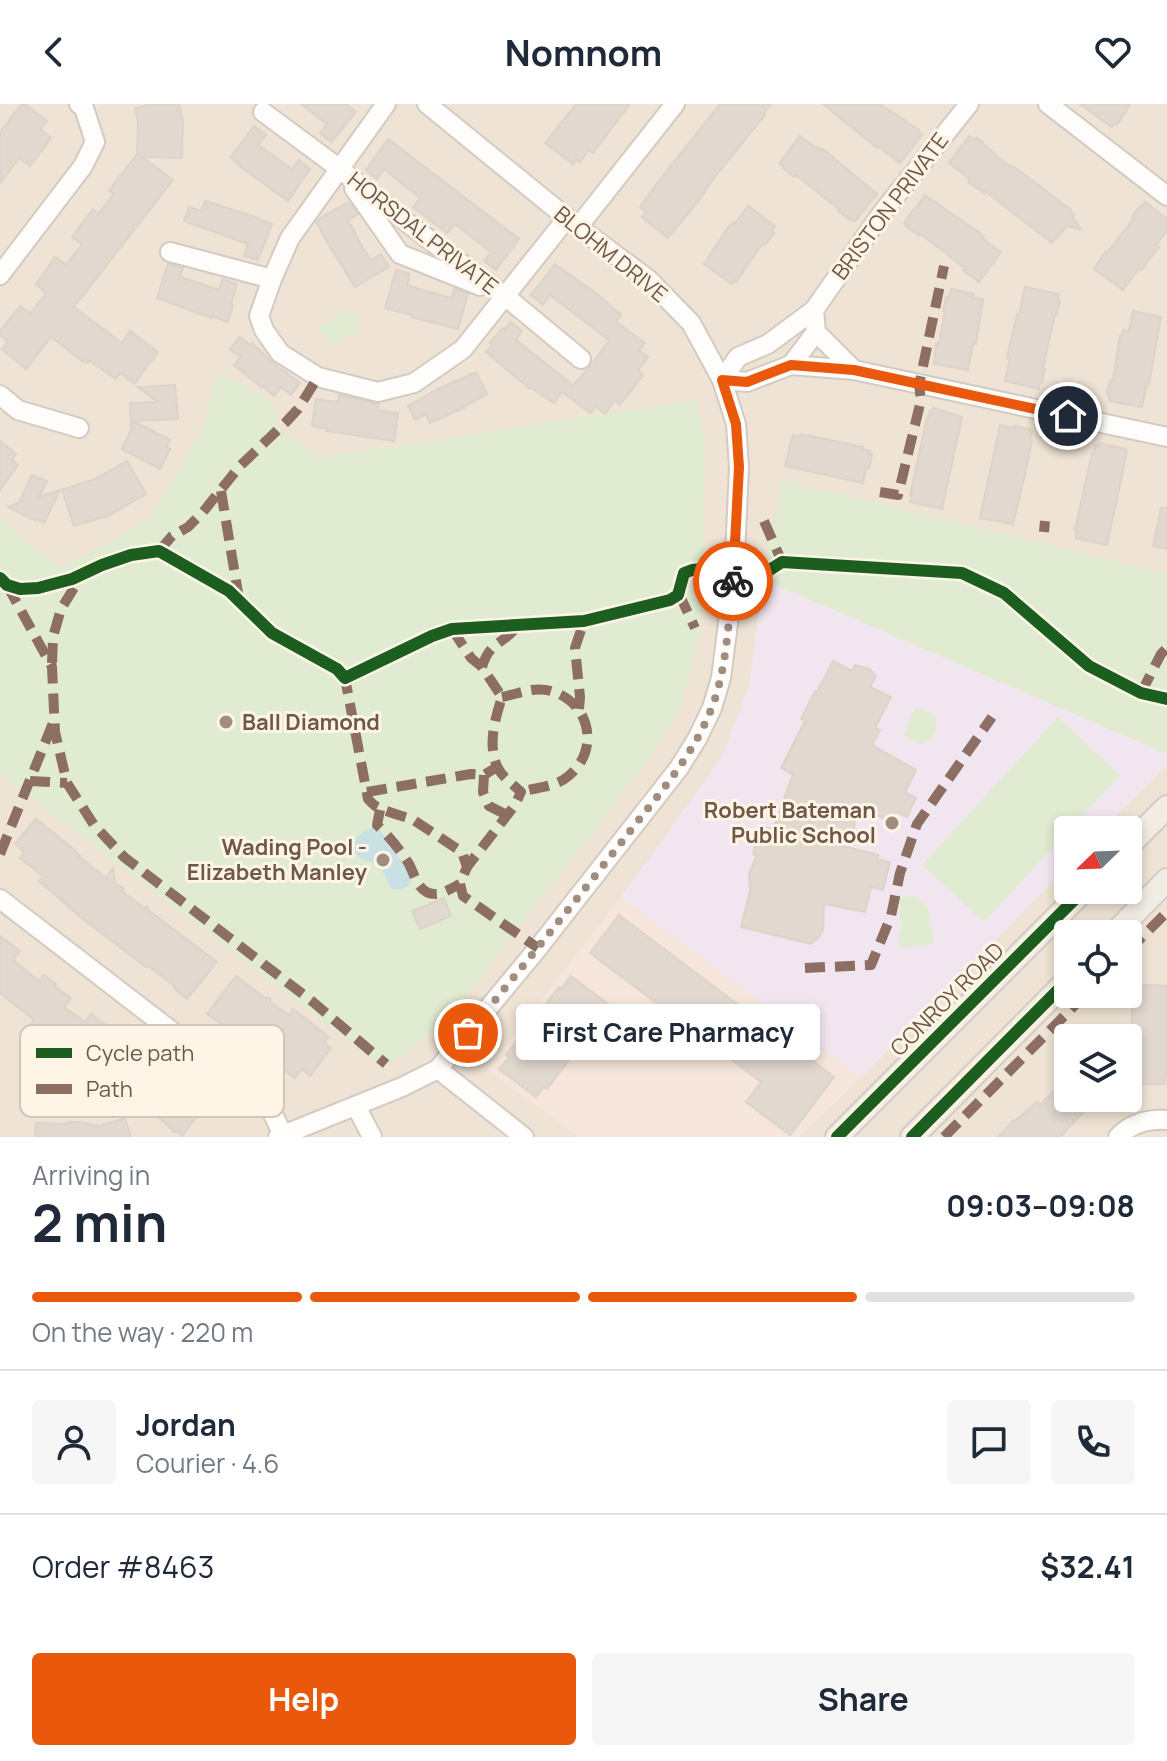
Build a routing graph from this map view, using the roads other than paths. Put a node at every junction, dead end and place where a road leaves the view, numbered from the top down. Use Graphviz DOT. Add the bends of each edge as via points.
graph roads {
  1 [pos="79,104"];
  2 [pos="386,104"];
  3 [pos="427,104"];
  4 [pos="675,104"];
  5 [pos="969,104"];
  6 [pos="1048,104"];
  7 [pos="263,112"];
  8 [pos="340,169"];
  9 [pos="1167,196"];
  10 [pos="573,222"];
  11 [pos="170,252"];
  12 [pos="0,275"];
  13 [pos="272,279"];
  14 [pos="505,296"];
  15 [pos="814,310"];
  16 [pos="816,332"];
  17 [pos="581,359"];
  18 [pos="791,365"];
  19 [pos="854,370"];
  20 [pos="722,380"];
  21 [pos="0,395"];
  22 [pos="79,428"];
  23 [pos="1167,437"];
  24 [pos="1167,807"];
  25 [pos="1142,832"];
  26 [pos="1167,880"];
  27 [pos="0,899"];
  28 [pos="1070,904"];
  29 [pos="1128,920"];
  30 [pos="1054,994"];
  31 [pos="164,1025"];
  32 [pos="438,1069"];
  33 [pos="356,1106"];
  34 [pos="273,1117"];
  35 [pos="1167,1120"];
  36 [pos="280,1136"];
  37 [pos="372,1137"];
  38 [pos="524,1137"];
  39 [pos="837,1137"];
  40 [pos="912,1137"];
  41 [pos="1118,1137"];
  1 -- 12 [label="street" via="95,142 83,166"];
  2 -- 8 [label="street"];
  3 -- 10 [label="street, BLOHM DRIVE"];
  4 -- 10 [label="street"];
  5 -- 15 [label="street, BRISTON PRIVATE"];
  6 -- 9 [label="street"];
  7 -- 8 [label="street, HORSDAL PRIVATE"];
  8 -- 13 [label="street" via="290,238"];
  8 -- 14 [label="street, HORSDAL PRIVATE"];
  8 -- 14 [label="street, HORSDAL PRIVATE" via="400,254"];
  10 -- 14 [label="street"];
  10 -- 20 [label="street, BLOHM DRIVE" via="648,279 691,323"];
  11 -- 13 [label="street"];
  13 -- 14 [label="street" via="259,316 280,353 318,377 378,392 414,383 463,349"];
  14 -- 17 [label="street, HORSDAL PRIVATE"];
  15 -- 16 [label="street"];
  15 -- 20 [label="street, BRISTON PRIVATE" via="768,344 738,357"];
  16 -- 18 [label="street"];
  16 -- 19 [label="street"];
  18 -- 19 [label="street"];
  18 -- 20 [label="street" via="747,382"];
  19 -- 23 [label="street"];
  20 -- 32 [label="street, BLOHM DRIVE" via="736,424 739,467 734,577 712,708 669,782"];
  21 -- 22 [label="street" via="18,410"];
  24 -- 25 [label="main road"];
  26 -- 29 [label="main road"];
  27 -- 31 [label="street"];
  28 -- 39 [label="main road, CONROY ROAD"];
  30 -- 40 [label="main road"];
  32 -- 33 [label="street"];
  32 -- 38 [label="street"];
  33 -- 36 [label="street"];
  33 -- 37 [label="street"];
  34 -- 36 [label="street"];
  35 -- 41 [label="street" via="1150,1119"];
}
